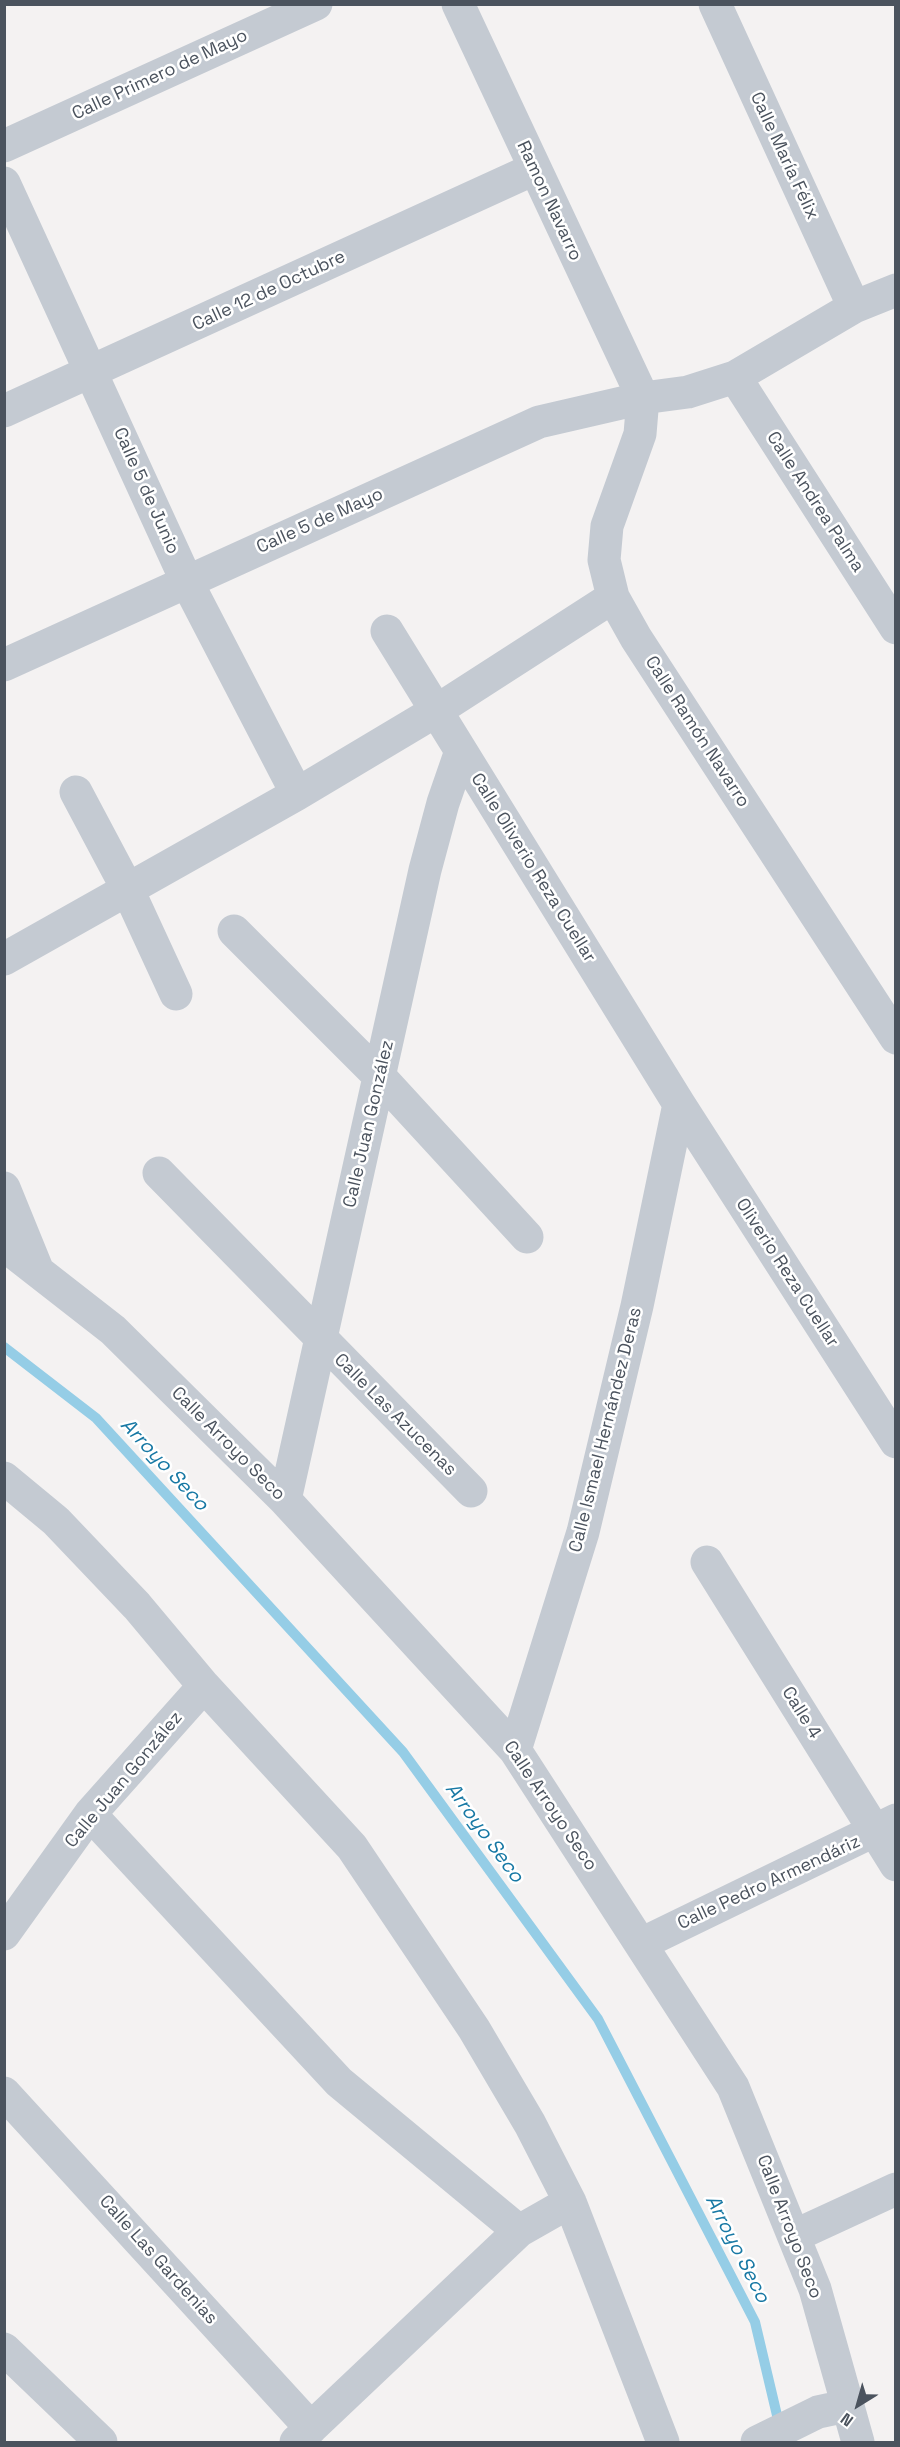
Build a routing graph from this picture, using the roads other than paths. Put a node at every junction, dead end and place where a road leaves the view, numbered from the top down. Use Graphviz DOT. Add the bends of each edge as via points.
graph roads {
  1 [pos="316,4"];
  2 [pos="458,4"];
  3 [pos="714,4"];
  4 [pos="4,146"];
  5 [pos="534,169"];
  6 [pos="4,183"];
  7 [pos="896,290"];
  8 [pos="854,307"];
  9 [pos="93,372"];
  10 [pos="735,377"];
  11 [pos="642,398"];
  12 [pos="4,411"];
  13 [pos="187,582"];
  14 [pos="613,597"];
  15 [pos="896,628"];
  16 [pos="387,631"];
  17 [pos="4,665"];
  18 [pos="436,711"];
  19 [pos="462,751"];
  20 [pos="76,792"];
  21 [pos="297,794"];
  22 [pos="128,890"];
  23 [pos="234,930"];
  24 [pos="4,959"];
  25 [pos="176,994"];
  26 [pos="896,1038"];
  27 [pos="380,1077"];
  28 [pos="680,1104"];
  29 [pos="159,1173"];
  30 [pos="4,1188"];
  31 [pos="527,1238"];
  32 [pos="4,1245"];
  33 [pos="37,1269"];
  34 [pos="320,1340"];
  35 [pos="896,1442"];
  36 [pos="4,1478"];
  37 [pos="471,1491"];
  38 [pos="285,1500"];
  39 [pos="707,1562"];
  40 [pos="204,1686"];
  41 [pos="515,1750"];
  42 [pos="90,1814"];
  43 [pos="886,1826"];
  44 [pos="896,1865"];
  45 [pos="4,1934"];
  46 [pos="641,1944"];
  47 [pos="4,2092"];
  48 [pos="896,2189"];
  49 [pos="570,2202"];
  50 [pos="519,2230"];
  51 [pos="794,2236"];
  52 [pos="4,2349"];
  53 [pos="832,2409"];
  54 [pos="304,2435"];
  55 [pos="101,2442"];
  56 [pos="663,2442"];
  57 [pos="757,2442"];
  58 [pos="858,2442"];
  1 -- 4 [label="street, Calle Primero de Mayo"];
  2 -- 5 [label="street, Ramon Navarro"];
  3 -- 8 [label="street, Calle María Félix"];
  5 -- 9 [label="street, Calle 12 de Octubre"];
  5 -- 11 [label="street, Ramon Navarro"];
  6 -- 9 [label="street, Calle 5 de Junio"];
  7 -- 8 [label="street, Calle 5 de Mayo"];
  8 -- 10 [label="street, Calle 5 de Mayo"];
  9 -- 12 [label="street, Calle 12 de Octubre"];
  9 -- 13 [label="street, Calle 5 de Junio"];
  10 -- 11 [label="street, Calle 5 de Mayo" via="688,392"];
  10 -- 15 [label="street, Calle Andrea Palma"];
  11 -- 13 [label="street, Calle 5 de Mayo" via="539,422"];
  11 -- 14 [label="street, Calle Ramón Navarro" via="640,434 607,526 604,560"];
  13 -- 17 [label="street, Calle 5 de Mayo"];
  13 -- 21 [label="street, Calle 5 de Junio"];
  14 -- 18 [label="street"];
  14 -- 26 [label="street, Calle Ramón Navarro"];
  16 -- 18 [label="street, Calle Oliverio Reza Cuellar"];
  18 -- 19 [label="street, Calle Oliverio Reza Cuellar"];
  18 -- 21 [label="street"];
  19 -- 27 [label="street, Calle Juan González" via="425,870"];
  19 -- 28 [label="street, Calle Oliverio Reza Cuellar"];
  20 -- 22 [label="street"];
  21 -- 22 [label="street"];
  22 -- 24 [label="street"];
  22 -- 25 [label="street"];
  23 -- 27 [label="street"];
  27 -- 31 [label="street"];
  27 -- 34 [label="street, Calle Juan González"];
  28 -- 35 [label="street, Oliverio Reza Cuellar"];
  28 -- 41 [label="street, Calle Ismael Hernández Deras" via="583,1532"];
  29 -- 34 [label="street, Calle Las Azucenas"];
  30 -- 33 [label="street"];
  32 -- 33 [label="street, Calle Arroyo Seco"];
  33 -- 38 [label="street, Calle Arroyo Seco" via="113,1330"];
  34 -- 37 [label="street, Calle Las Azucenas"];
  34 -- 38 [label="street, Calle Juan González"];
  36 -- 40 [label="street" via="56,1521 137,1606"];
  38 -- 41 [label="street, Calle Arroyo Seco"];
  39 -- 43 [label="street, Calle 4"];
  40 -- 42 [label="street, Calle Juan González"];
  40 -- 49 [label="street" via="352,1847 474,2029"];
  41 -- 46 [label="street, Calle Arroyo Seco"];
  42 -- 45 [label="street, Calle Juan González"];
  42 -- 50 [label="street" via="339,2082"];
  43 -- 44 [label="street, Calle 4"];
  43 -- 46 [label="street, Calle Pedro Armendáriz"];
  46 -- 51 [label="street, Calle Arroyo Seco" via="733,2086"];
  47 -- 54 [label="street, Calle Las Gardenias"];
  48 -- 51 [label="street"];
  49 -- 50 [label="street"];
  49 -- 56 [label="street"];
  50 -- 54 [label="street"];
  51 -- 53 [label="street, Calle Arroyo Seco" via="815,2289"];
  52 -- 55 [label="street"];
  53 -- 57 [label="street"];
  53 -- 58 [label="street, Calle Arroyo Seco"];
}
